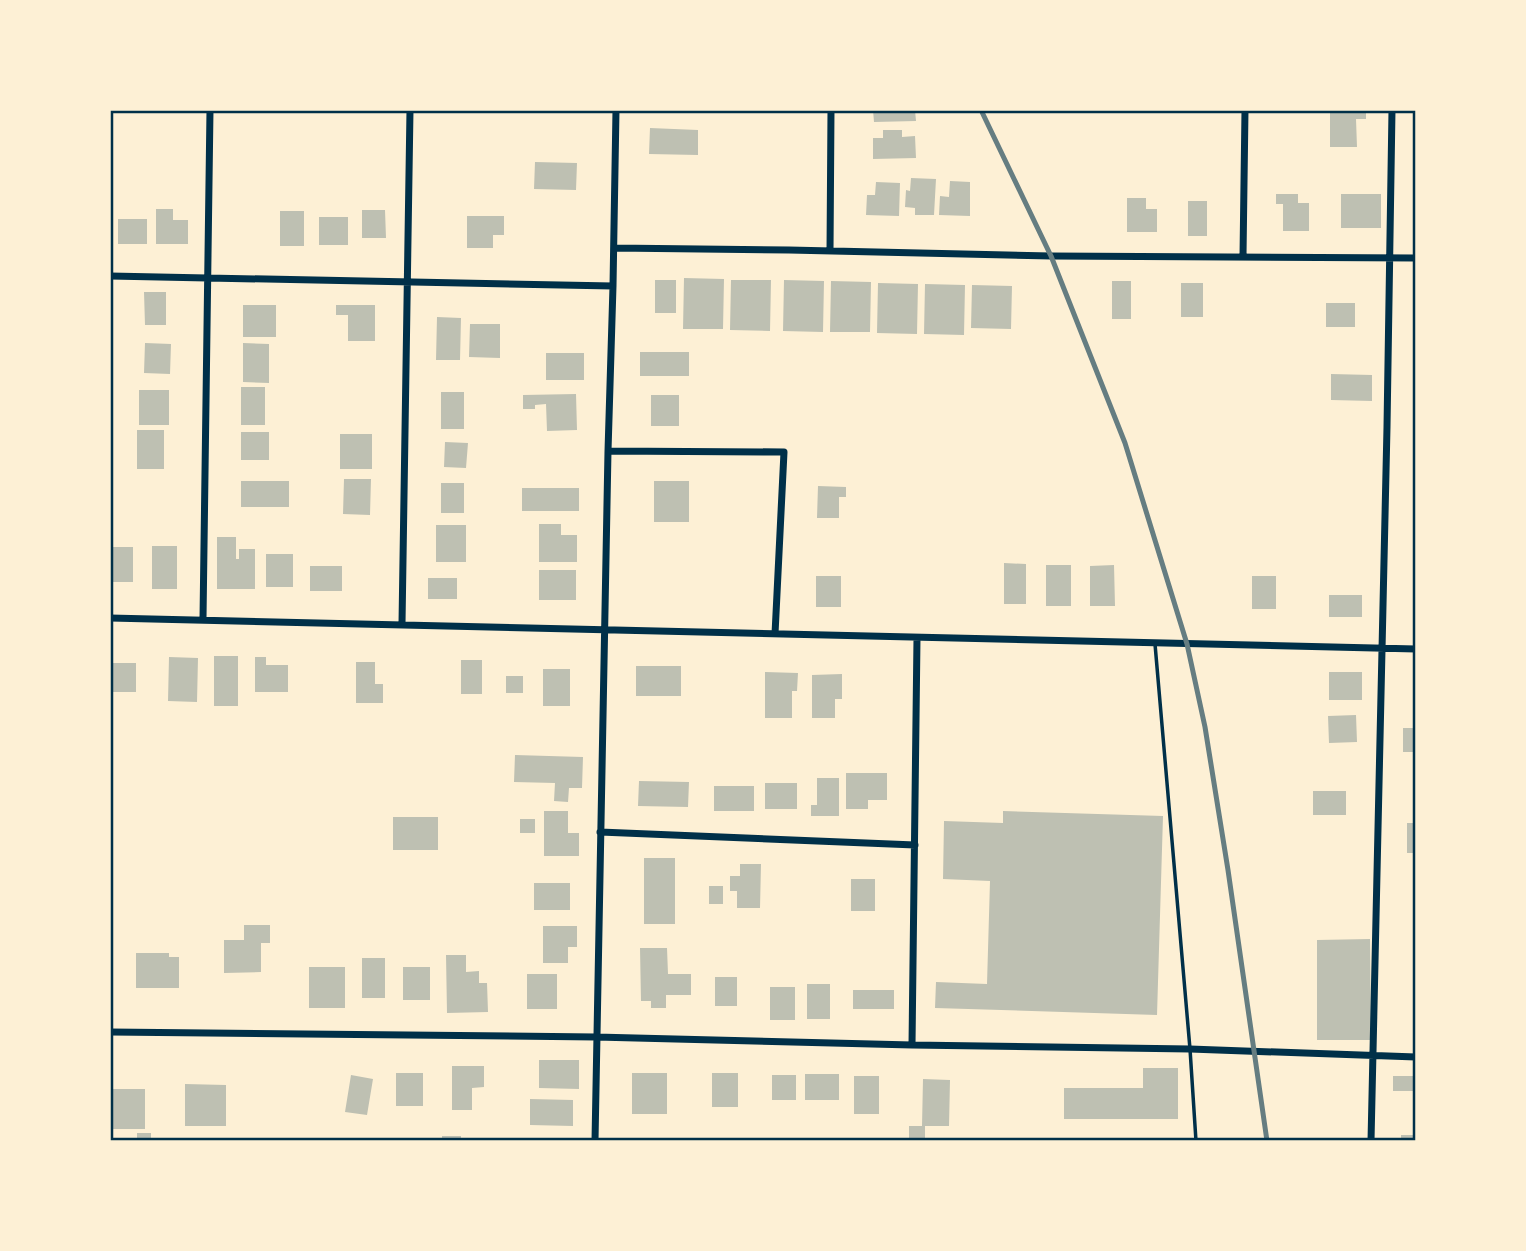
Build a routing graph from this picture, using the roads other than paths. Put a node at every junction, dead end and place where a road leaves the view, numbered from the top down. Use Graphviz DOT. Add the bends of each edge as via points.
graph roads {
  1 [pos="210,110"];
  2 [pos="410,110"];
  3 [pos="616,110"];
  4 [pos="831,110"];
  5 [pos="1245,110"];
  6 [pos="1392,110"];
  7 [pos="614,248"];
  8 [pos="830,251"];
  9 [pos="1243,256"];
  10 [pos="1390,258"];
  11 [pos="1416,258"];
  12 [pos="110,276"];
  13 [pos="208,278"];
  14 [pos="406,282"];
  15 [pos="613,286"];
  16 [pos="608,451"];
  17 [pos="110,618"];
  18 [pos="203,619"];
  19 [pos="402,624"];
  20 [pos="604,629"];
  21 [pos="775,634"];
  22 [pos="917,638"];
  23 [pos="1156,643"];
  24 [pos="1382,648"];
  25 [pos="1416,649"];
  26 [pos="600,832"];
  27 [pos="915,845"];
  28 [pos="110,1032"];
  29 [pos="596,1037"];
  30 [pos="912,1045"];
  31 [pos="1190,1049"];
  32 [pos="1374,1056"];
  33 [pos="1416,1057"];
  34 [pos="594,1141"];
  35 [pos="1196,1141"];
  36 [pos="1371,1141"];
  1 -- 13 [label="street"];
  2 -- 14 [label="street"];
  3 -- 7 [label="street"];
  4 -- 8 [label="street"];
  5 -- 9 [label="street"];
  6 -- 10 [label="street"];
  7 -- 8 [label="street"];
  7 -- 15 [label="street"];
  8 -- 9 [label="street"];
  9 -- 10 [label="street"];
  10 -- 11 [label="street"];
  10 -- 24 [label="street"];
  12 -- 13 [label="street"];
  13 -- 14 [label="street"];
  13 -- 18 [label="street"];
  14 -- 15 [label="street"];
  14 -- 19 [label="street"];
  15 -- 16 [label="street"];
  16 -- 20 [label="street"];
  16 -- 21 [label="street" via="784,453"];
  17 -- 18 [label="street"];
  18 -- 19 [label="street"];
  19 -- 20 [label="street"];
  20 -- 21 [label="street"];
  20 -- 26 [label="street"];
  21 -- 22 [label="street"];
  22 -- 23 [label="street"];
  22 -- 27 [label="street"];
  23 -- 24 [label="street"];
  23 -- 31 [label="lane"];
  24 -- 25 [label="street"];
  24 -- 32 [label="street"];
  26 -- 27 [label="street"];
  26 -- 29 [label="street"];
  27 -- 30 [label="street"];
  28 -- 29 [label="street"];
  29 -- 30 [label="street"];
  29 -- 34 [label="street"];
  30 -- 31 [label="street"];
  31 -- 32 [label="street"];
  31 -- 35 [label="lane"];
  32 -- 33 [label="street"];
  32 -- 36 [label="street"];
}
